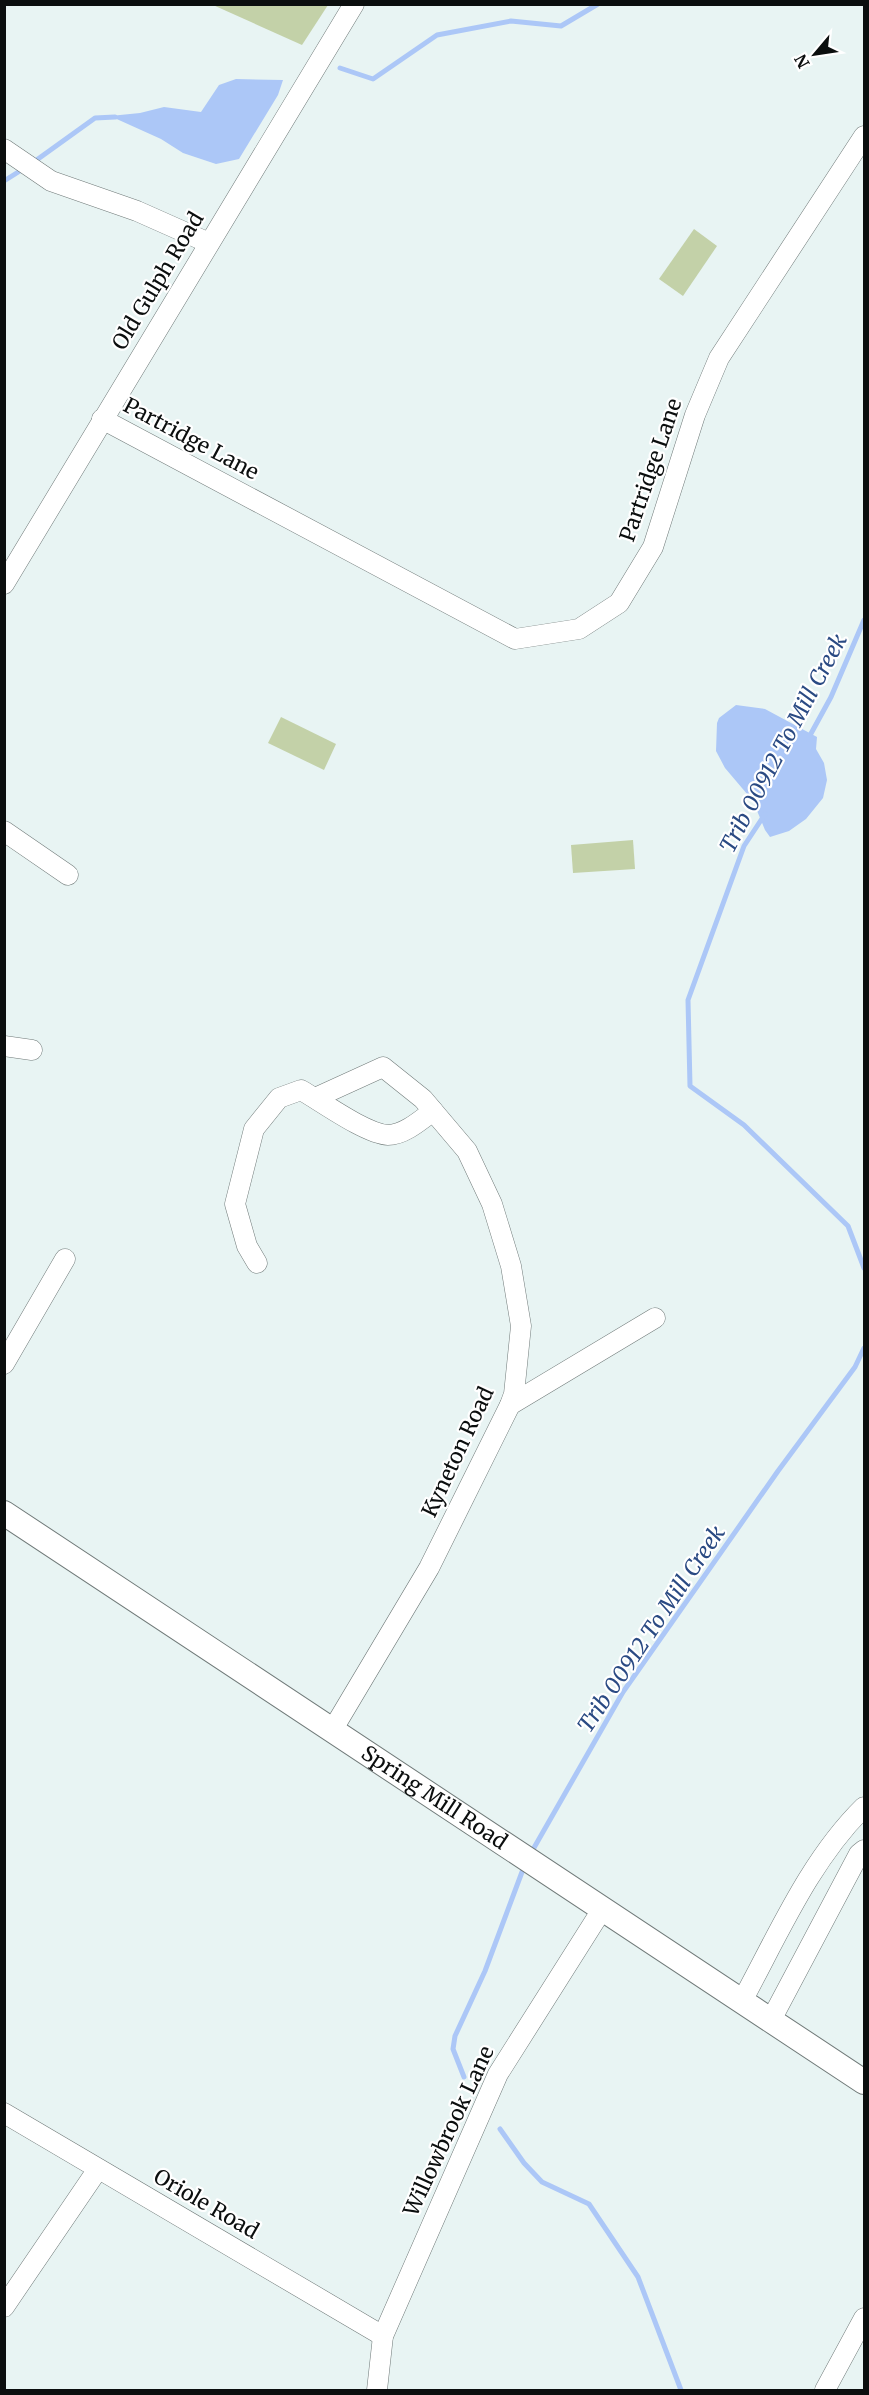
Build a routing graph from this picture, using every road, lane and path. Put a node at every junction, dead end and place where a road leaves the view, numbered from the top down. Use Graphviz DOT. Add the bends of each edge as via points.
graph roads {
  1 [pos="354,4"];
  2 [pos="864,136"];
  3 [pos="4,149"];
  4 [pos="209,243"];
  5 [pos="102,419"];
  6 [pos="4,584"];
  7 [pos="4,831"];
  8 [pos="68,876"];
  9 [pos="4,1046"];
  10 [pos="32,1050"];
  11 [pos="315,1098"];
  12 [pos="434,1111"];
  13 [pos="65,1259"];
  14 [pos="257,1263"];
  15 [pos="655,1318"];
  16 [pos="4,1364"];
  17 [pos="510,1405"];
  18 [pos="4,1513"];
  19 [pos="333,1729"];
  20 [pos="864,1807"];
  21 [pos="864,1850"];
  22 [pos="603,1908"];
  23 [pos="742,2001"];
  24 [pos="771,2020"];
  25 [pos="864,2082"];
  26 [pos="4,2113"];
  27 [pos="98,2169"];
  28 [pos="4,2307"];
  29 [pos="864,2318"];
  30 [pos="383,2336"];
  31 [pos="377,2391"];
  32 [pos="825,2391"];
  1 -- 4 [label="street, Old Gulph Road"];
  2 -- 5 [label="street, Partridge Lane" via="719,358 695,415 653,547 619,603 579,629 515,639"];
  3 -- 4 [label="street" via="51,181 137,211"];
  4 -- 5 [label="street, Old Gulph Road"];
  5 -- 6 [label="street, Old Gulph Road"];
  7 -- 8 [label="street"];
  9 -- 10 [label="street"];
  11 -- 12 [label="street" via="370,1130 389,1135 407,1129"];
  11 -- 12 [label="street, Kyneton Road" via="383,1066"];
  11 -- 14 [label="street" via="302,1090 279,1098 254,1129 235,1204 246,1246"];
  12 -- 17 [label="street, Kyneton Road" via="467,1151 492,1204 511,1266 521,1326"];
  13 -- 16 [label="street"];
  15 -- 17 [label="street"];
  17 -- 19 [label="street, Kyneton Road" via="429,1568"];
  18 -- 19 [label="main road, Spring Mill Road"];
  19 -- 22 [label="main road, Spring Mill Road"];
  20 -- 23 [label="street" via="844,1827 809,1878"];
  21 -- 24 [label="street"];
  22 -- 23 [label="main road, Spring Mill Road"];
  22 -- 30 [label="street, Willowbrook Lane" via="498,2074"];
  23 -- 24 [label="main road, Spring Mill Road"];
  24 -- 25 [label="main road, Spring Mill Road"];
  26 -- 27 [label="street, Oriole Road"];
  27 -- 28 [label="street"];
  27 -- 30 [label="street, Oriole Road"];
  29 -- 32 [label="street"];
  30 -- 31 [label="street, Willowbrook Lane"];
}
